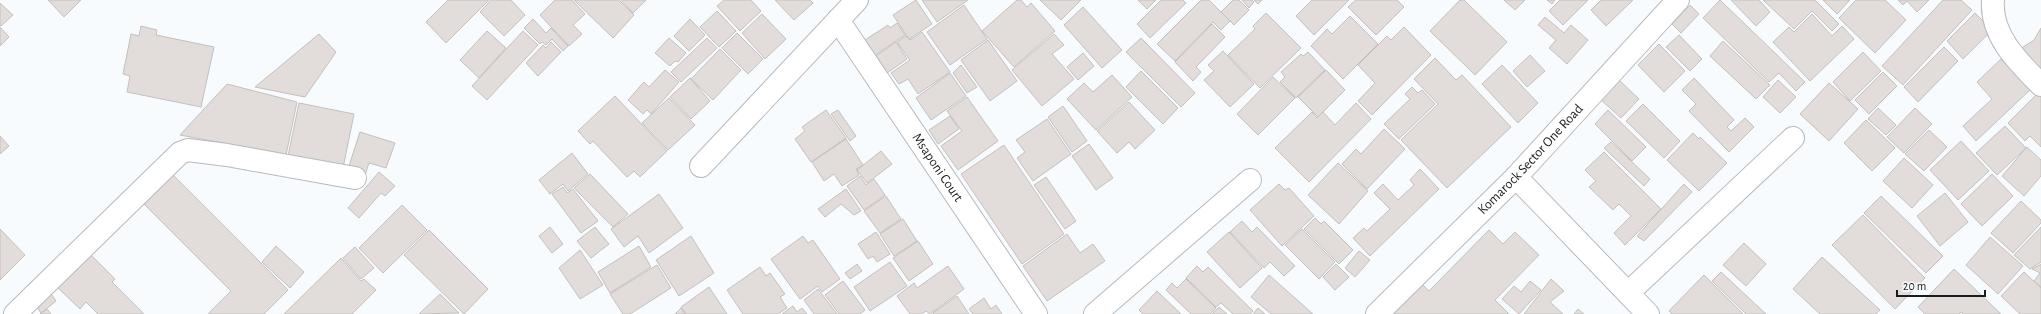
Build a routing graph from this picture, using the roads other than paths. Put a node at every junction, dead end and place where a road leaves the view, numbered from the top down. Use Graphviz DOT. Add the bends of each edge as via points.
graph roads {
  1 [pos="858,0"];
  2 [pos="1678,0"];
  3 [pos="1993,0"];
  4 [pos="838,20"];
  5 [pos="2041,85"];
  6 [pos="1793,138"];
  7 [pos="701,166"];
  8 [pos="1516,177"];
  9 [pos="355,178"];
  10 [pos="1250,180"];
  11 [pos="1628,293"];
  12 [pos="15,314"];
  13 [pos="1036,314"];
  14 [pos="1095,314"];
  15 [pos="1377,314"];
  16 [pos="1648,314"];
  1 -- 4 [label="street"];
  2 -- 8 [label="street, Komarock Sector One Road"];
  3 -- 5 [label="street" via="1992,10 2007,47"];
  4 -- 7 [label="street"];
  4 -- 13 [label="street, Msaponi Court"];
  6 -- 11 [label="street"];
  8 -- 11 [label="street"];
  8 -- 15 [label="street, Komarock Sector One Road"];
  9 -- 12 [label="street" via="227,155 188,150 180,153"];
  10 -- 14 [label="street"];
  11 -- 16 [label="street"];
}
